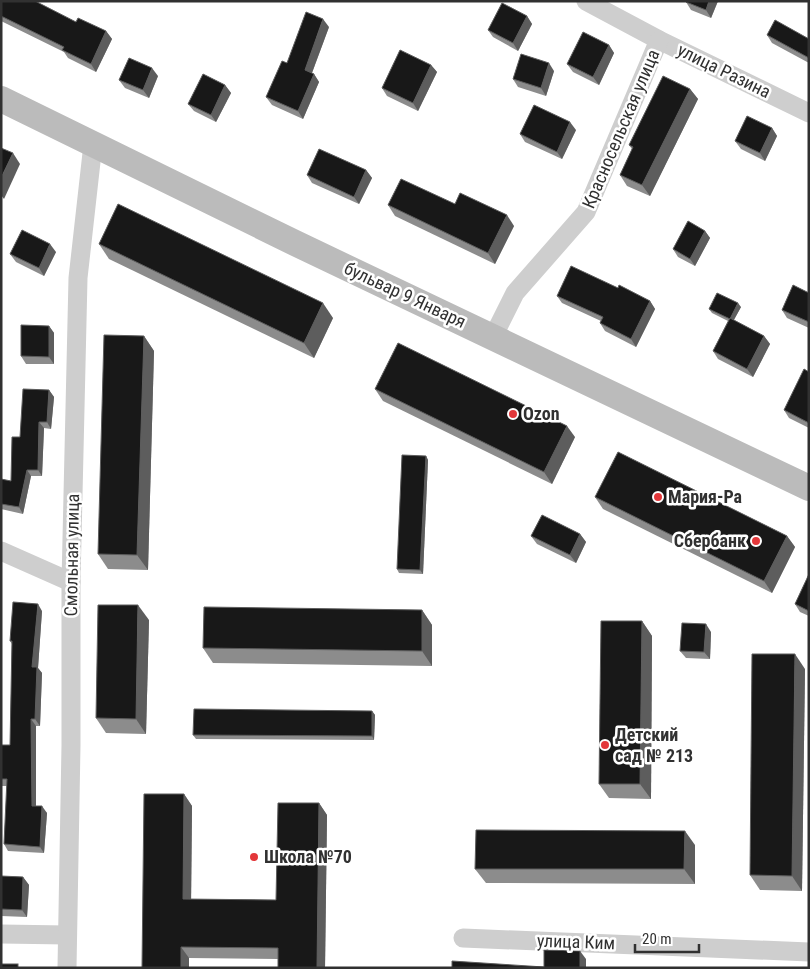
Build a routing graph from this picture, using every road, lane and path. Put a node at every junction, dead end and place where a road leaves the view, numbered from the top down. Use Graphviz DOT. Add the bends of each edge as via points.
graph roads {
  1 [pos="586,1"];
  2 [pos="659,40"];
  3 [pos="1,99"];
  4 [pos="809,113"];
  5 [pos="93,144"];
  6 [pos="493,337"];
  7 [pos="809,488"];
  8 [pos="1,551"];
  9 [pos="71,582"];
  10 [pos="1,934"];
  11 [pos="67,935"];
  12 [pos="463,938"];
  13 [pos="809,952"];
  14 [pos="67,968"];
  1 -- 2 [label="street, улица Разина"];
  2 -- 4 [label="street, улица Разина"];
  2 -- 6 [label="street, Красносельская улица" via="586,212 516,293"];
  3 -- 5 [label="main road, бульвар 9 Января"];
  5 -- 6 [label="main road, бульвар 9 Января"];
  5 -- 9 [label="street, Смольная улица" via="78,278"];
  6 -- 7 [label="main road, бульвар 9 Января"];
  8 -- 9 [label="street"];
  9 -- 11 [label="street, Смольная улица" via="72,745"];
  10 -- 11 [label="street"];
  11 -- 14 [label="street, Смольная улица"];
  12 -- 13 [label="street, улица Ким"];
}
